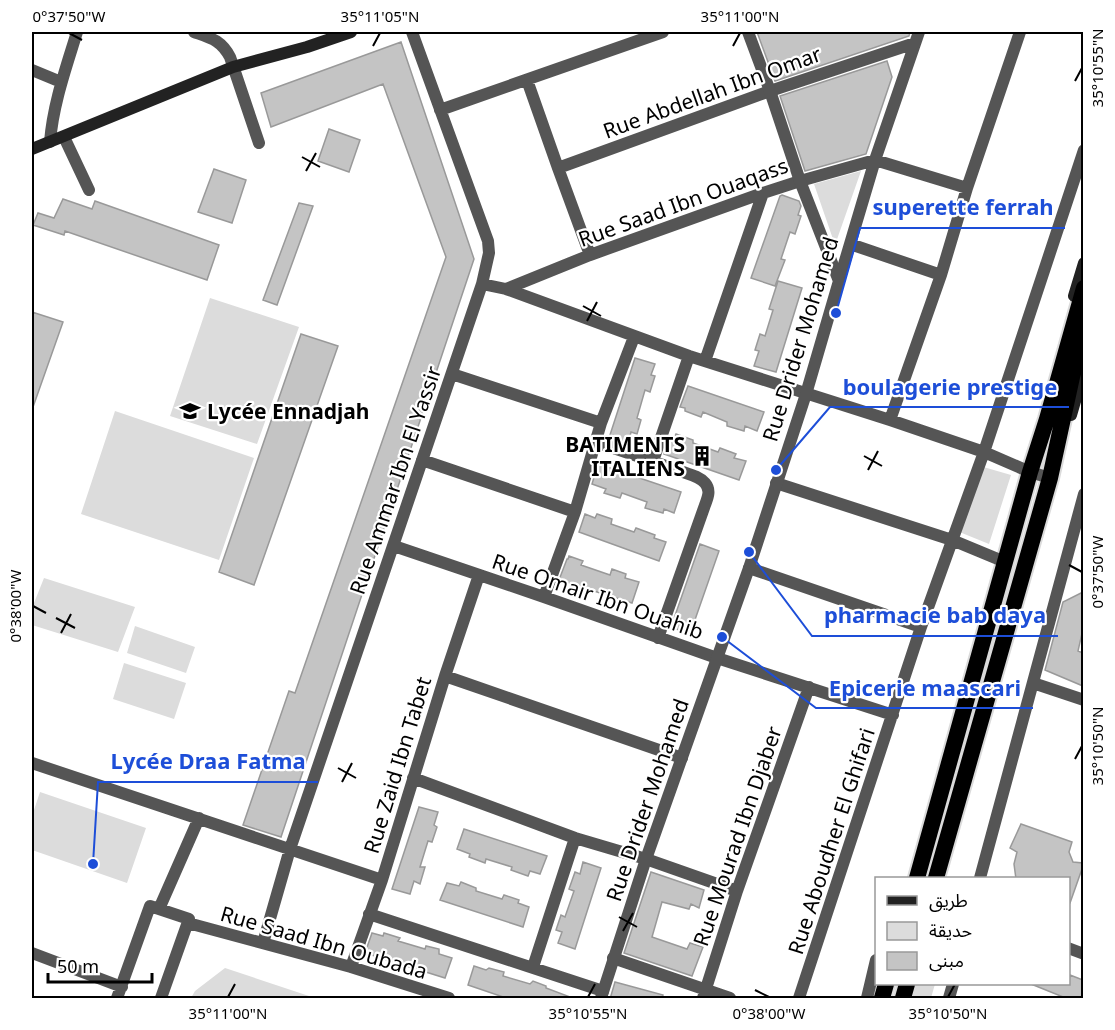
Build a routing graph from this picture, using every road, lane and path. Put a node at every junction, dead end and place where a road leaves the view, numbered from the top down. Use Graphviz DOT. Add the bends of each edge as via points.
graph roads {
  1 [pos="77,32"];
  2 [pos="194,32"];
  3 [pos="351,32"];
  4 [pos="412,32"];
  5 [pos="663,32"];
  6 [pos="748,32"];
  7 [pos="1020,32"];
  8 [pos="917,37"];
  9 [pos="233,67"];
  10 [pos="32,70"];
  11 [pos="528,80"];
  12 [pos="61,82"];
  13 [pos="770,91"];
  14 [pos="440,110"];
  15 [pos="64,137"];
  16 [pos="50,142"];
  17 [pos="259,143"];
  18 [pos="32,149"];
  19 [pos="1083,150"];
  20 [pos="875,160"];
  21 [pos="558,168"];
  22 [pos="800,181"];
  23 [pos="967,188"];
  24 [pos="89,190"];
  25 [pos="763,193"];
  26 [pos="850,244"];
  27 [pos="590,255"];
  28 [pos="1083,263"];
  29 [pos="941,274"];
  30 [pos="839,280"];
  31 [pos="482,284"];
  32 [pos="1083,288"];
  33 [pos="506,289"];
  34 [pos="1083,333"];
  35 [pos="634,337"];
  36 [pos="689,356"];
  37 [pos="705,361"];
  38 [pos="1083,370"];
  39 [pos="452,374"];
  40 [pos="1082,386"];
  41 [pos="806,394"];
  42 [pos="890,420"];
  43 [pos="601,423"];
  44 [pos="595,442"];
  45 [pos="984,452"];
  46 [pos="422,460"];
  47 [pos="652,461"];
  48 [pos="1032,466"];
  49 [pos="1051,474"];
  50 [pos="776,483"];
  51 [pos="1083,494"];
  52 [pos="575,512"];
  53 [pos="952,540"];
  54 [pos="394,546"];
  55 [pos="1005,562"];
  56 [pos="749,568"];
  57 [pos="479,575"];
  58 [pos="544,597"];
  59 [pos="921,627"];
  60 [pos="658,638"];
  61 [pos="717,658"];
  62 [pos="445,676"];
  63 [pos="1033,682"];
  64 [pos="809,687"];
  65 [pos="1083,700"];
  66 [pos="893,715"];
  67 [pos="682,758"];
  68 [pos="32,763"];
  69 [pos="413,778"];
  70 [pos="199,818"];
  71 [pos="575,838"];
  72 [pos="290,849"];
  73 [pos="646,859"];
  74 [pos="918,877"];
  75 [pos="937,877"];
  76 [pos="981,877"];
  77 [pos="382,880"];
  78 [pos="737,891"];
  79 [pos="159,909"];
  80 [pos="369,914"];
  81 [pos="188,923"];
  82 [pos="263,943"];
  83 [pos="32,953"];
  84 [pos="613,958"];
  85 [pos="875,964"];
  86 [pos="351,967"];
  87 [pos="532,967"];
  88 [pos="119,993"];
  89 [pos="705,994"];
  90 [pos="602,995"];
  91 [pos="161,999"];
  92 [pos="449,999"];
  93 [pos="730,999"];
  94 [pos="799,999"];
  95 [pos="867,999"];
  1 -- 12 [label="street"];
  2 -- 9 [label="street" via="219,42"];
  3 -- 9 [label="main road"];
  4 -- 14 [label="street, Rue Ammar Ibn El Yassir"];
  5 -- 11 [label="street"];
  6 -- 13 [label="street"];
  7 -- 23 [label="street"];
  8 -- 13 [label="street, Rue Abdellah Ibn Omar"];
  8 -- 20 [label="street, Rue Drider Mohamed"];
  9 -- 15 [label="main road"];
  9 -- 17 [label="street"];
  10 -- 12 [label="street"];
  11 -- 14 [label="street"];
  11 -- 21 [label="street"];
  12 -- 16 [label="street"];
  13 -- 21 [label="street, Rue Abdellah Ibn Omar"];
  13 -- 22 [label="street"];
  14 -- 31 [label="street, Rue Ammar Ibn El Yassir" via="488,241"];
  15 -- 16 [label="main road"];
  15 -- 24 [label="street"];
  16 -- 18 [label="main road"];
  19 -- 45 [label="street, Rue Aboudher El Ghifari"];
  20 -- 22 [label="street, Rue Saad Ibn Ouaqass"];
  20 -- 23 [label="street"];
  20 -- 26 [label="street, Rue Drider Mohamed"];
  21 -- 27 [label="street"];
  22 -- 25 [label="street, Rue Saad Ibn Ouaqass"];
  22 -- 30 [label="street"];
  23 -- 29 [label="street"];
  25 -- 27 [label="street, Rue Saad Ibn Ouaqass"];
  25 -- 37 [label="street"];
  26 -- 29 [label="street"];
  26 -- 30 [label="street, Rue Drider Mohamed"];
  27 -- 33 [label="street, Rue Saad Ibn Ouaqass"];
  28 -- 48 [label="main road" via="1040,418"];
  29 -- 42 [label="street"];
  30 -- 41 [label="street, Rue Drider Mohamed"];
  31 -- 33 [label="street"];
  31 -- 39 [label="street, Rue Ammar Ibn El Yassir"];
  32 -- 48 [label="highway"];
  33 -- 35 [label="street"];
  34 -- 49 [label="highway"];
  35 -- 36 [label="street"];
  35 -- 43 [label="street"];
  36 -- 37 [label="street"];
  36 -- 47 [label="street"];
  37 -- 41 [label="street"];
  38 -- 40 [label="main road"];
  39 -- 43 [label="street"];
  39 -- 46 [label="street, Rue Ammar Ibn El Yassir"];
  40 -- 49 [label="main road"];
  41 -- 42 [label="street"];
  41 -- 50 [label="street, Rue Drider Mohamed"];
  42 -- 45 [label="street"];
  43 -- 44 [label="street"];
  44 -- 47 [label="street"];
  44 -- 52 [label="street"];
  45 -- 48 [label="street"];
  45 -- 53 [label="street, Rue Aboudher El Ghifari"];
  46 -- 52 [label="street"];
  46 -- 54 [label="street, Rue Ammar Ibn El Yassir"];
  47 -- 60 [label="street" via="701,480 709,491"];
  48 -- 49 [label="street"];
  48 -- 55 [label="highway"];
  49 -- 75 [label="highway"];
  50 -- 53 [label="street"];
  50 -- 56 [label="street, Rue Drider Mohamed"];
  51 -- 63 [label="street"];
  52 -- 58 [label="street"];
  53 -- 55 [label="street"];
  53 -- 59 [label="street, Rue Aboudher El Ghifari"];
  54 -- 57 [label="street, Rue Omair Ibn Ouahib"];
  54 -- 72 [label="street, Rue Ammar Ibn El Yassir"];
  55 -- 74 [label="highway"];
  56 -- 59 [label="street"];
  56 -- 61 [label="street, Rue Drider Mohamed"];
  57 -- 58 [label="street, Rue Omair Ibn Ouahib"];
  57 -- 62 [label="street, Rue Zaid Ibn Tabet"];
  58 -- 60 [label="street, Rue Omair Ibn Ouahib"];
  59 -- 66 [label="street, Rue Aboudher El Ghifari"];
  60 -- 61 [label="street, Rue Omair Ibn Ouahib"];
  61 -- 64 [label="street, Rue Omair Ibn Ouahib"];
  61 -- 67 [label="street, Rue Drider Mohamed"];
  62 -- 67 [label="street"];
  62 -- 69 [label="street, Rue Zaid Ibn Tabet"];
  63 -- 65 [label="street"];
  63 -- 76 [label="street"];
  64 -- 66 [label="street, Rue Omair Ibn Ouahib"];
  64 -- 78 [label="street, Rue Mourad Ibn Djaber"];
  66 -- 94 [label="street, Rue Aboudher El Ghifari"];
  67 -- 73 [label="street, Rue Drider Mohamed"];
  68 -- 70 [label="street"];
  69 -- 71 [label="street"];
  69 -- 77 [label="street, Rue Zaid Ibn Tabet"];
  70 -- 72 [label="street"];
  70 -- 79 [label="street"];
  71 -- 73 [label="street"];
  71 -- 87 [label="street"];
  72 -- 77 [label="street"];
  72 -- 82 [label="street, Rue Ammar Ibn El Yassir"];
  73 -- 78 [label="street"];
  73 -- 84 [label="street, Rue Drider Mohamed"];
  77 -- 80 [label="street, Rue Zaid Ibn Tabet"];
  78 -- 89 [label="street, Rue Mourad Ibn Djaber"];
  79 -- 81 [label="street, Rue Saad Ibn Oubada" via="189,919"];
  79 -- 88 [label="street" via="150,906"];
  80 -- 86 [label="street, Rue Zaid Ibn Tabet"];
  80 -- 87 [label="street"];
  81 -- 82 [label="street, Rue Saad Ibn Oubada"];
  81 -- 91 [label="street"];
  82 -- 86 [label="street, Rue Saad Ibn Oubada"];
  83 -- 88 [label="street"];
  84 -- 89 [label="street"];
  84 -- 90 [label="street, Rue Drider Mohamed"];
  85 -- 95 [label="street"];
  86 -- 92 [label="street, Rue Saad Ibn Oubada"];
  87 -- 90 [label="street"];
  89 -- 93 [label="street"];
}
